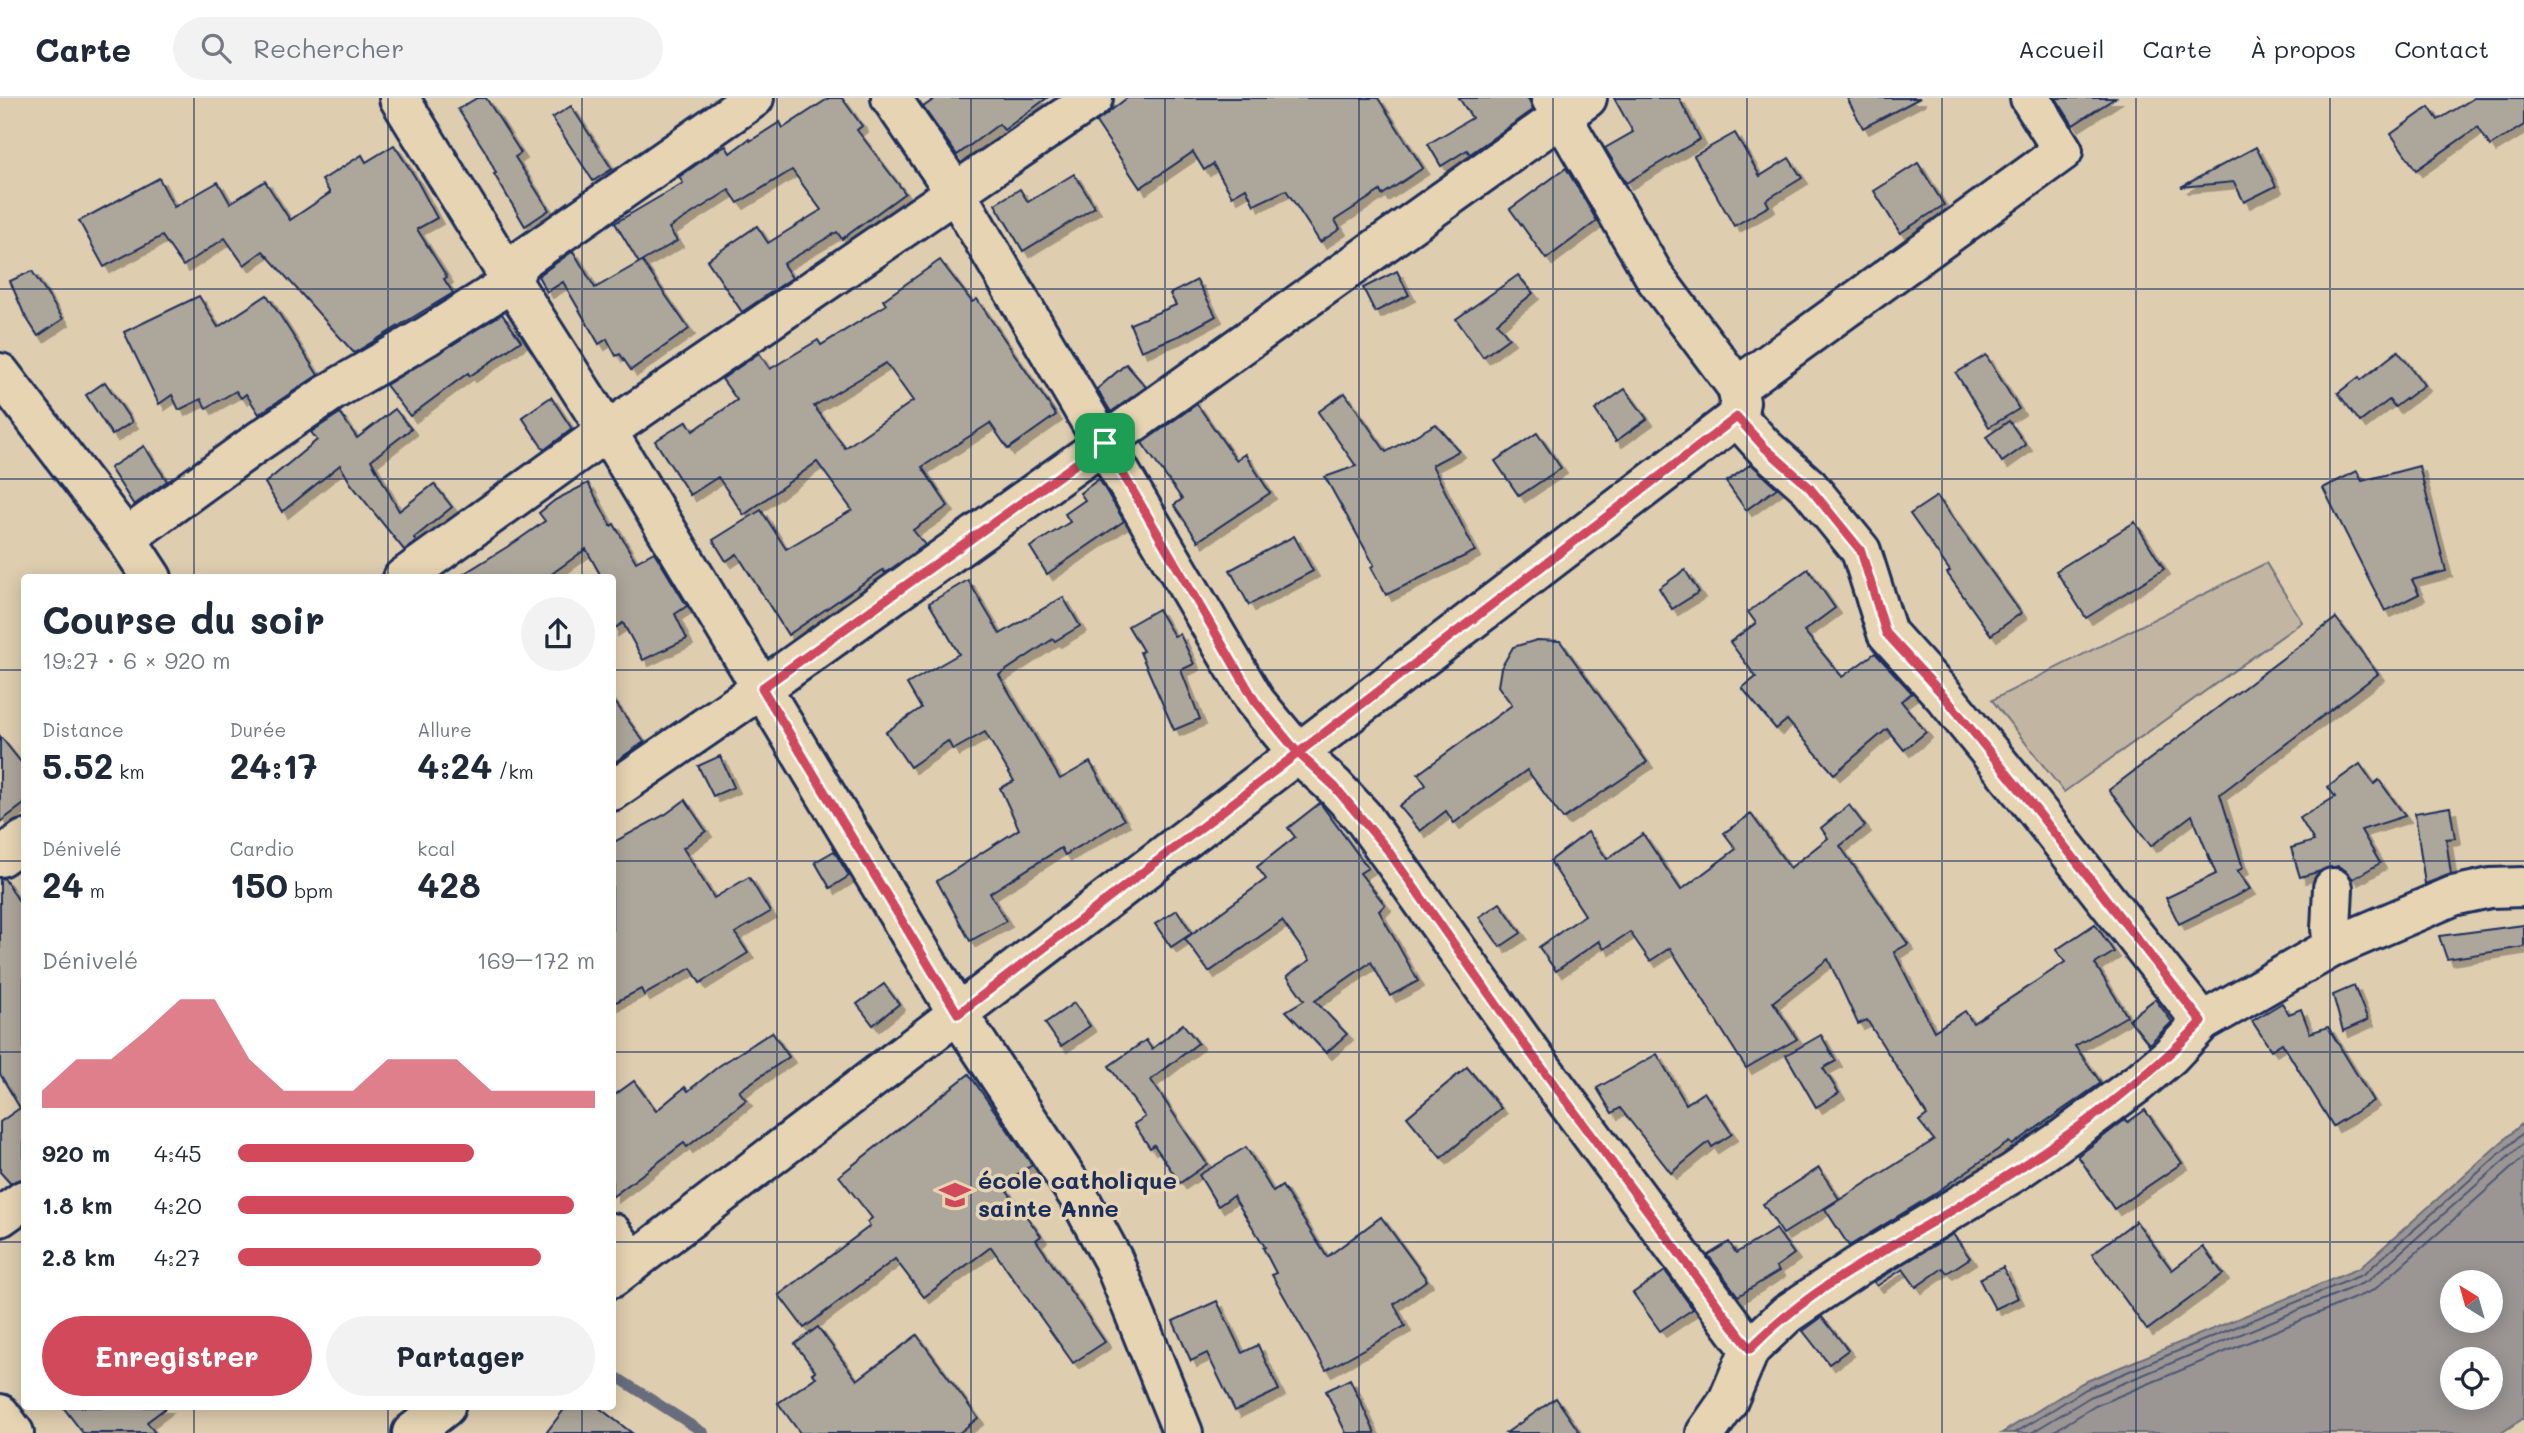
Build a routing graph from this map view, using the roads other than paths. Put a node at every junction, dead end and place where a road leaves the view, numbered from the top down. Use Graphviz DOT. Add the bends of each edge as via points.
graph roads {
  1 [pos="399,98"];
  2 [pos="754,98"];
  3 [pos="891,98"];
  4 [pos="1093,98"];
  5 [pos="2030,98"];
  6 [pos="1566,104"];
  7 [pos="956,194"];
  8 [pos="512,282"];
  9 [pos="0,373"];
  10 [pos="1737,402"];
  11 [pos="607,431"];
  12 [pos="1105,443"];
  13 [pos="126,538"];
  14 [pos="149,574"];
  15 [pos="408,574"];
  16 [pos="762,688"];
  17 [pos="1298,753"];
  18 [pos="616,788"];
  19 [pos="21,842"];
  20 [pos="0,857"];
  21 [pos="2524,887"];
  22 [pos="2333,888"];
  23 [pos="2333,947"];
  24 [pos="958,1014"];
  25 [pos="2202,1022"];
  26 [pos="21,1202"];
  27 [pos="0,1217"];
  28 [pos="619,1258"];
  29 [pos="1750,1349"];
  30 [pos="441,1410"];
  31 [pos="0,1413"];
  32 [pos="14,1433"];
  33 [pos="412,1433"];
  34 [pos="1183,1433"];
  35 [pos="1706,1433"];
  1 -- 8 [label="street"];
  2 -- 8 [label="street" via="522,260"];
  3 -- 7 [label="street"];
  4 -- 7 [label="street"];
  5 -- 10 [label="street" via="2063,151"];
  6 -- 10 [label="street" via="1656,279"];
  6 -- 12 [label="street"];
  7 -- 11 [label="street"];
  7 -- 12 [label="street"];
  8 -- 11 [label="street"];
  8 -- 13 [label="street" via="334,390"];
  9 -- 13 [label="street"];
  10 -- 17 [label="street"];
  10 -- 25 [label="street" via="1764,447 1809,487 1861,551 1886,633 1944,696"];
  11 -- 15 [label="street"];
  11 -- 16 [label="street"];
  12 -- 16 [label="street"];
  12 -- 17 [label="street" via="1255,701"];
  13 -- 14 [label="street"];
  16 -- 18 [label="street"];
  16 -- 24 [label="street"];
  17 -- 24 [label="street"];
  17 -- 29 [label="street" via="1370,827"];
  19 -- 20 [label="street"];
  21 -- 23 [label="street" via="2453,896"];
  22 -- 23 [label="street"];
  23 -- 25 [label="street"];
  24 -- 28 [label="street"];
  24 -- 34 [label="street" via="1079,1197 1113,1260"];
  25 -- 29 [label="street" via="2138,1083 2065,1137 1858,1266 1787,1314"];
  26 -- 27 [label="street"];
  29 -- 35 [label="street" via="1727,1403"];
  30 -- 33 [label="street"];
  31 -- 32 [label="street"];
}
